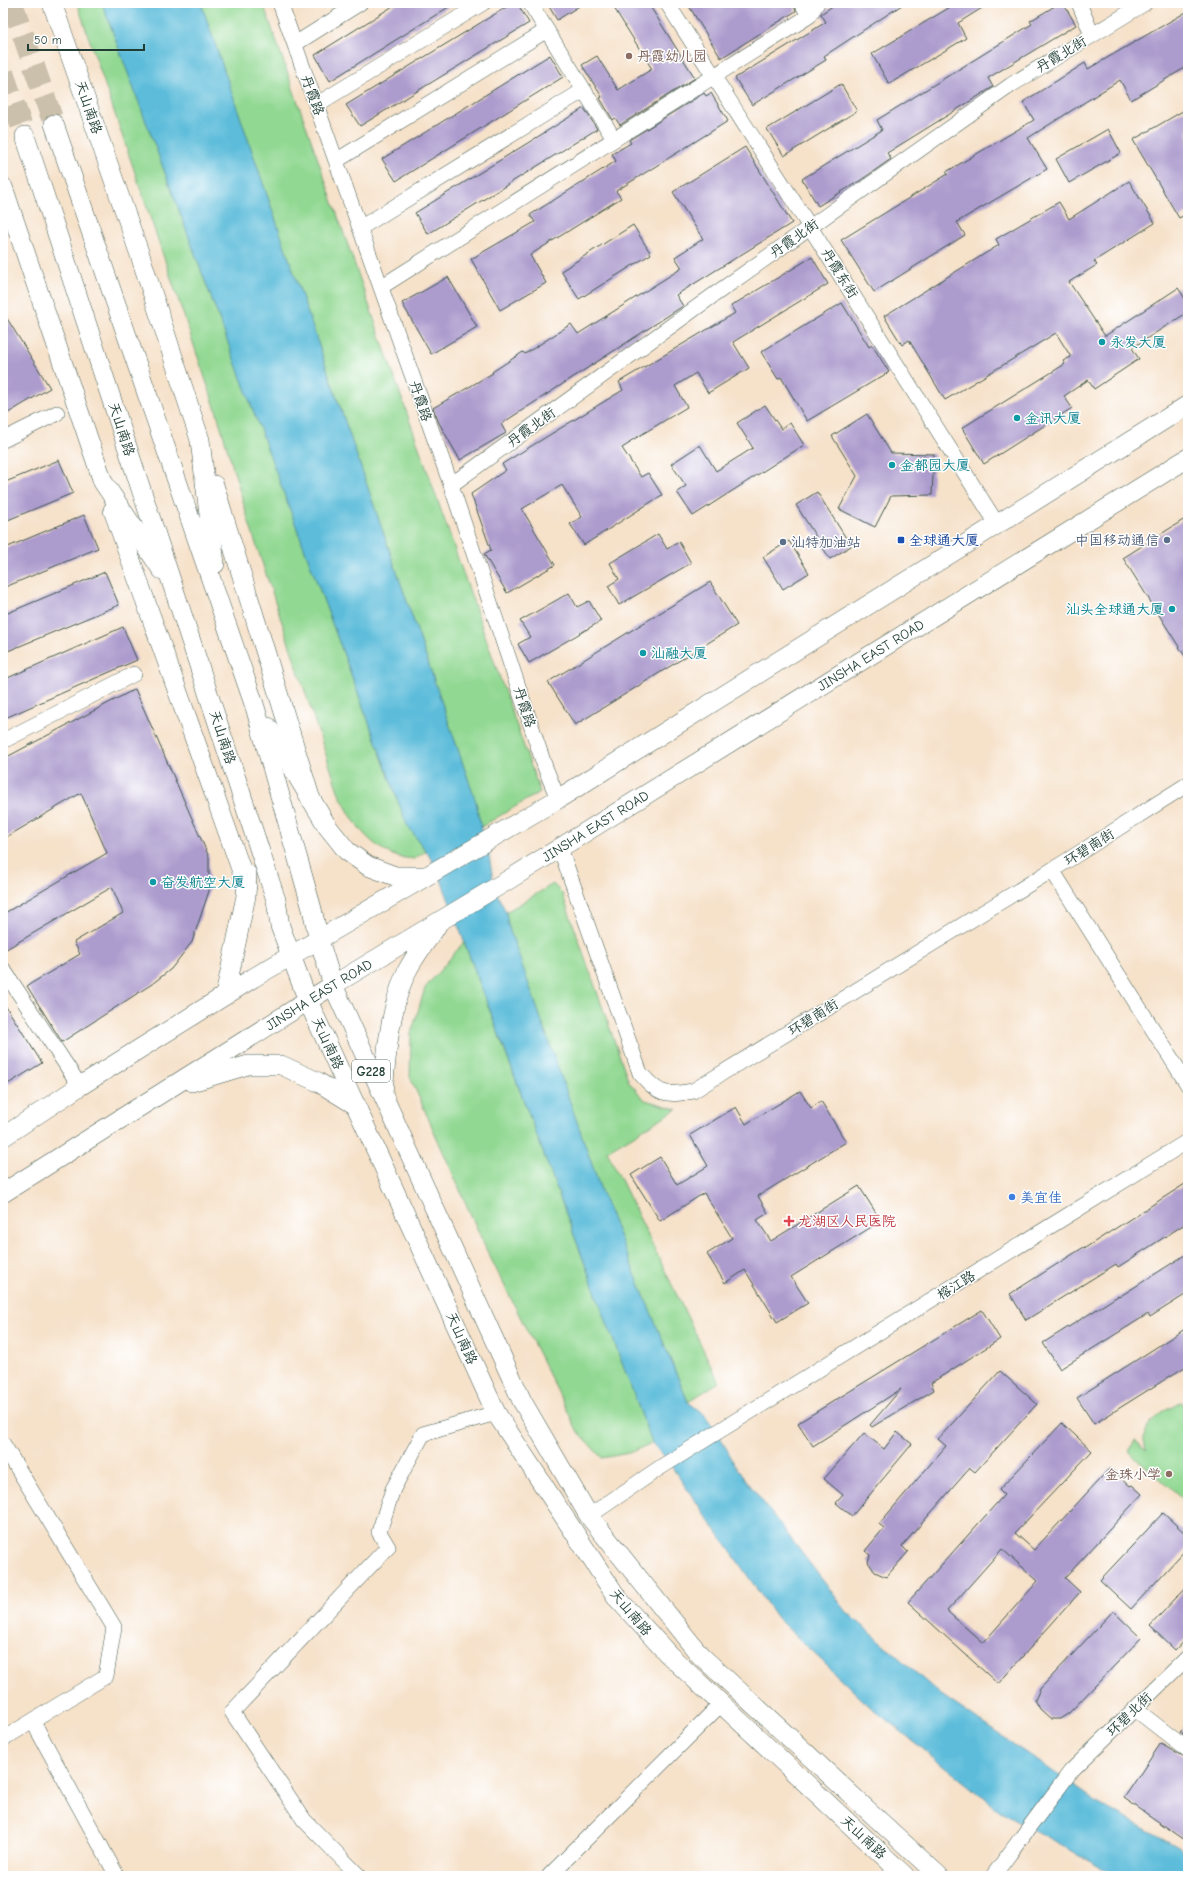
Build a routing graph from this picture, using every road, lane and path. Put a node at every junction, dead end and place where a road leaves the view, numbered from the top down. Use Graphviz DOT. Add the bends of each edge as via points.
graph roads {
  1 [pos="52,3"];
  2 [pos="280,3"];
  3 [pos="360,3"];
  4 [pos="483,3"];
  5 [pos="530,3"];
  6 [pos="667,3"];
  7 [pos="1079,3"];
  8 [pos="1145,3"];
  9 [pos="809,7"];
  10 [pos="547,30"];
  11 [pos="1092,35"];
  12 [pos="295,44"];
  13 [pos="714,76"];
  14 [pos="584,90"];
  15 [pos="316,105"];
  16 [pos="54,124"];
  17 [pos="25,136"];
  18 [pos="614,139"];
  19 [pos="336,161"];
  20 [pos="3,188"];
  21 [pos="810,227"];
  22 [pos="360,228"];
  23 [pos="381,287"];
  24 [pos="1188,405"];
  25 [pos="57,413"];
  26 [pos="3,440"];
  27 [pos="200,440"];
  28 [pos="1188,458"];
  29 [pos="103,482"];
  30 [pos="451,485"];
  31 [pos="997,524"];
  32 [pos="175,589"];
  33 [pos="219,599"];
  34 [pos="134,674"];
  35 [pos="255,707"];
  36 [pos="3,741"];
  37 [pos="1188,784"];
  38 [pos="558,799"];
  39 [pos="311,800"];
  40 [pos="251,821"];
  41 [pos="560,848"];
  42 [pos="1052,870"];
  43 [pos="430,876"];
  44 [pos="246,886"];
  45 [pos="443,920"];
  46 [pos="318,940"];
  47 [pos="290,956"];
  48 [pos="3,969"];
  49 [pos="333,985"];
  50 [pos="225,995"];
  51 [pos="308,1001"];
  52 [pos="1188,1085"];
  53 [pos="80,1086"];
  54 [pos="169,1088"];
  55 [pos="383,1096"];
  56 [pos="357,1106"];
  57 [pos="3,1137"];
  58 [pos="1188,1141"];
  59 [pos="3,1193"];
  60 [pos="496,1412"];
  61 [pos="3,1444"];
  62 [pos="589,1516"];
  63 [pos="1188,1657"];
  64 [pos="721,1704"];
  65 [pos="1135,1709"];
  66 [pos="36,1727"];
  67 [pos="3,1739"];
  68 [pos="1188,1750"];
  69 [pos="117,1876"];
  70 [pos="360,1876"];
  71 [pos="549,1876"];
  72 [pos="905,1876"];
  73 [pos="939,1876"];
  74 [pos="993,1876"];
  1 -- 27 [label="main road, 天山南路" via="140,255"];
  2 -- 12 [label="street, 丹霞路"];
  3 -- 12 [label="street"];
  4 -- 15 [label="street"];
  5 -- 10 [label="street"];
  6 -- 13 [label="street, 丹霞东街"];
  7 -- 11 [label="street"];
  8 -- 11 [label="street, 丹霞北街"];
  9 -- 13 [label="street"];
  10 -- 14 [label="street"];
  10 -- 19 [label="street"];
  11 -- 21 [label="street, 丹霞北街" via="1011,84"];
  12 -- 15 [label="street, 丹霞路"];
  13 -- 18 [label="street"];
  13 -- 21 [label="street, 丹霞东街"];
  14 -- 18 [label="street"];
  14 -- 22 [label="street"];
  15 -- 19 [label="street, 丹霞路"];
  16 -- 33 [label="main road, 天山南路 / G228"];
  17 -- 32 [label="main road, 天山南路 / G228"];
  18 -- 23 [label="street"];
  19 -- 22 [label="street, 丹霞路"];
  20 -- 29 [label="main road"];
  21 -- 30 [label="street, 丹霞北街"];
  21 -- 31 [label="street, 丹霞东街"];
  22 -- 23 [label="street, 丹霞路"];
  23 -- 30 [label="street, 丹霞路"];
  24 -- 31 [label="main road"];
  25 -- 26 [label="street"];
  27 -- 33 [label="main road, 天山南路"];
  27 -- 39 [label="main road, 天山南路"];
  28 -- 41 [label="main road, JINSHA EAST ROAD"];
  29 -- 32 [label="main road"];
  29 -- 44 [label="main road"];
  30 -- 38 [label="street, 丹霞路"];
  31 -- 38 [label="main road"];
  32 -- 40 [label="main road, 天山南路 / G228"];
  33 -- 35 [label="main road, 天山南路 / G228"];
  34 -- 36 [label="street"];
  35 -- 39 [label="main road"];
  35 -- 46 [label="main road, 天山南路 / G228" via="312,909"];
  37 -- 42 [label="street, 环碧南街"];
  38 -- 43 [label="main road"];
  39 -- 43 [label="main road" via="347,851 368,866 395,876"];
  40 -- 44 [label="main road"];
  40 -- 47 [label="main road, 天山南路 / G228" via="276,900 280,926"];
  41 -- 42 [label="street, 环碧南街" via="640,1073 652,1088 672,1095 693,1091"];
  41 -- 45 [label="main road, JINSHA EAST ROAD"];
  42 -- 52 [label="street"];
  43 -- 46 [label="main road"];
  44 -- 50 [label="main road"];
  45 -- 49 [label="main road, JINSHA EAST ROAD"];
  45 -- 55 [label="main road" via="407,971 394,1010 386,1049"];
  46 -- 47 [label="main road"];
  46 -- 49 [label="main road, 天山南路 / G228"];
  47 -- 50 [label="main road"];
  47 -- 51 [label="main road, 天山南路 / G228"];
  48 -- 53 [label="street"];
  49 -- 51 [label="main road, JINSHA EAST ROAD"];
  49 -- 55 [label="main road, 天山南路 / G228"];
  50 -- 53 [label="main road"];
  51 -- 54 [label="main road, JINSHA EAST ROAD"];
  51 -- 56 [label="main road, 天山南路 / G228"];
  53 -- 57 [label="main road"];
  54 -- 56 [label="main road" via="248,1065 281,1066 318,1082"];
  54 -- 59 [label="main road, JINSHA EAST ROAD"];
  55 -- 62 [label="main road, 天山南路 / G228" via="522,1401"];
  56 -- 60 [label="main road, 天山南路 / G228"];
  58 -- 62 [label="street, 榕江路" via="661,1467"];
  60 -- 64 [label="main road, 天山南路 / G228" via="618,1600 668,1654"];
  60 -- 70 [label="street" via="423,1434 393,1489 379,1532 388,1547 232,1712 304,1820"];
  61 -- 67 [label="street" via="114,1627 106,1676"];
  62 -- 73 [label="main road, 天山南路 / G228" via="700,1655"];
  63 -- 65 [label="street, 环碧北街"];
  64 -- 71 [label="street"];
  64 -- 72 [label="main road, 天山南路 / G228"];
  65 -- 68 [label="street"];
  65 -- 74 [label="street, 环碧北街" via="1071,1771"];
  66 -- 69 [label="street"];
}
